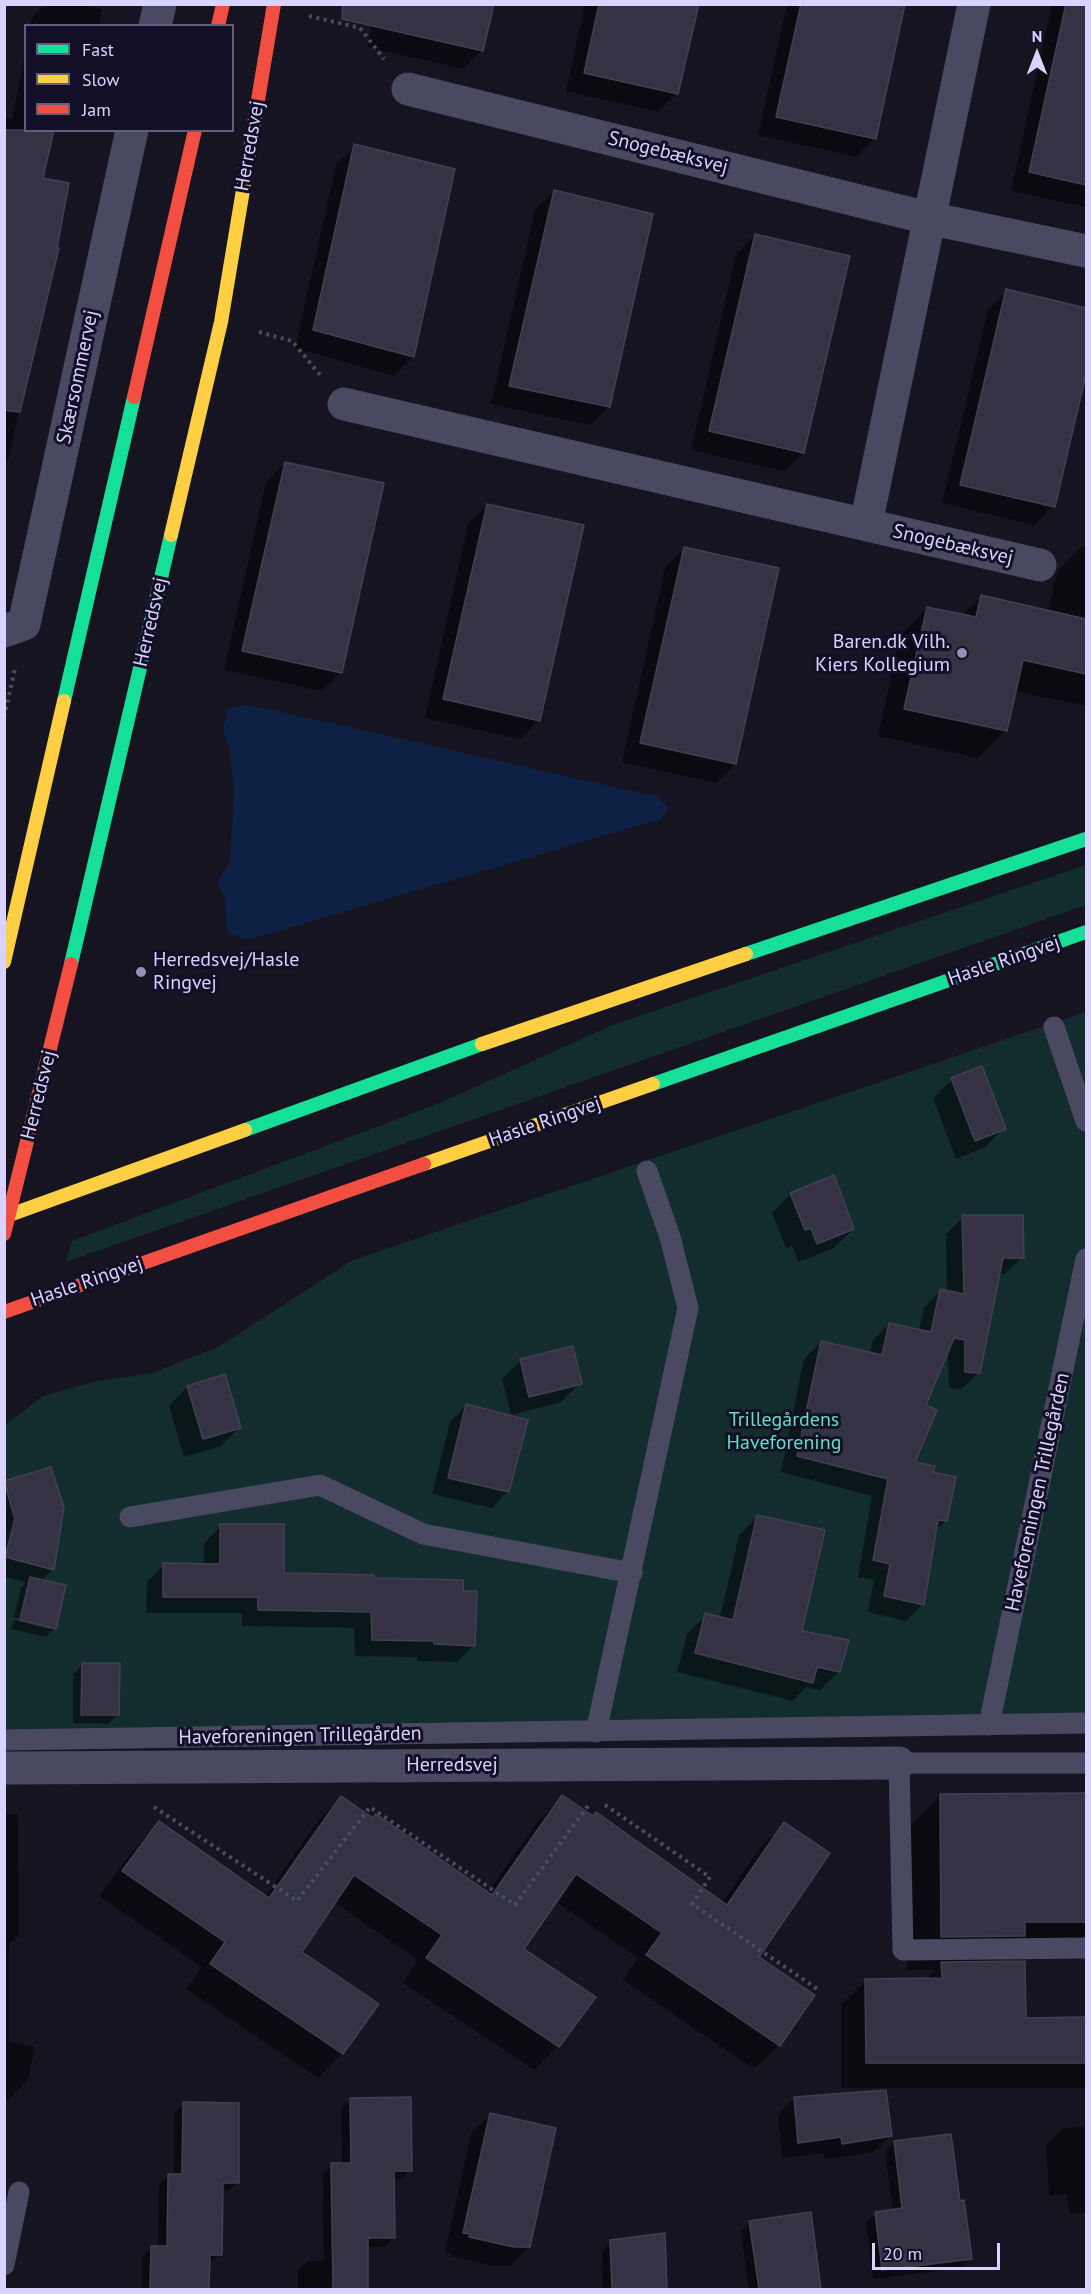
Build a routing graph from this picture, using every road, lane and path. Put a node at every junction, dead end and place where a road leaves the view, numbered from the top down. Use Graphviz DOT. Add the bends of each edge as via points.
graph roads {
  1 [pos="160,4"];
  2 [pos="223,4"];
  3 [pos="974,4"];
  4 [pos="274,6"];
  5 [pos="155,24"];
  6 [pos="218,24"];
  7 [pos="408,89"];
  8 [pos="132,132"];
  9 [pos="195,132"];
  10 [pos="928,218"];
  11 [pos="1086,251"];
  12 [pos="221,322"];
  13 [pos="344,404"];
  14 [pos="866,524"];
  15 [pos="1040,565"];
  16 [pos="14,628"];
  17 [pos="1086,839"];
  18 [pos="1086,932"];
  19 [pos="4,962"];
  20 [pos="1054,1027"];
  21 [pos="1086,1121"];
  22 [pos="647,1171"];
  23 [pos="6,1220"];
  24 [pos="1086,1259"];
  25 [pos="4,1312"];
  26 [pos="130,1517"];
  27 [pos="632,1573"];
  28 [pos="1086,1723"];
  29 [pos="988,1725"];
  30 [pos="596,1732"];
  31 [pos="4,1740"];
  32 [pos="899,1763"];
  33 [pos="1086,1763"];
  34 [pos="4,1768"];
  35 [pos="594,1798"];
  36 [pos="604,1804"];
  37 [pos="151,1806"];
  38 [pos="1086,1948"];
  39 [pos="819,1990"];
  40 [pos="20,2192"];
  41 [pos="4,2265"];
  1 -- 5 [label="street"];
  2 -- 6 [label="main road"];
  3 -- 10 [label="street, Snogebæksvej"];
  4 -- 7 [label="path" via="360,28"];
  4 -- 12 [label="main road, Herredsvej"];
  7 -- 10 [label="street, Snogebæksvej"];
  8 -- 16 [label="street, Skærsommervej"];
  9 -- 19 [label="main road"];
  10 -- 11 [label="street, Snogebæksvej"];
  10 -- 14 [label="street, Snogebæksvej"];
  12 -- 13 [label="path" via="292,341"];
  12 -- 23 [label="main road, Herredsvej" via="71,964"];
  13 -- 14 [label="street, Snogebæksvej"];
  14 -- 15 [label="street, Snogebæksvej"];
  17 -- 23 [label="main road" via="536,1025"];
  18 -- 25 [label="main road, Hasle Ringvej"];
  20 -- 21 [label="lane"];
  22 -- 27 [label="lane" via="670,1237 688,1308"];
  24 -- 29 [label="lane, Haveforeningen Trillegården"];
  26 -- 27 [label="lane" via="320,1485 423,1534"];
  27 -- 30 [label="lane"];
  28 -- 29 [label="lane, Haveforeningen Trillegården"];
  29 -- 30 [label="lane, Haveforeningen Trillegården"];
  30 -- 31 [label="lane, Haveforeningen Trillegården"];
  32 -- 33 [label="lane"];
  32 -- 34 [label="street, Herredsvej"];
  32 -- 38 [label="lane" via="903,1950"];
  35 -- 37 [label="path" via="515,1905 370,1807 297,1901"];
  36 -- 39 [label="path" via="710,1877 692,1904"];
  40 -- 41 [label="lane"];
}
